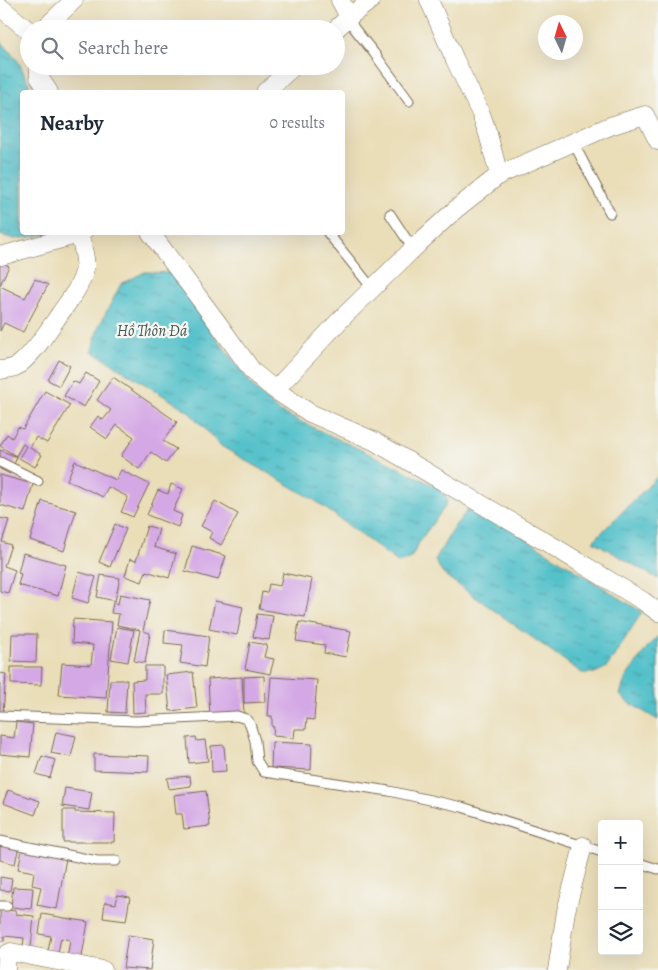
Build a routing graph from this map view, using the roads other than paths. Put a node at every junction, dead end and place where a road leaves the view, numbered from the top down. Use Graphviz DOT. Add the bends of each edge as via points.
graph roads {
  1 [pos="74,0"];
  2 [pos="340,0"];
  3 [pos="371,0"];
  4 [pos="429,0"];
  5 [pos="0,7"];
  6 [pos="349,16"];
  7 [pos="53,20"];
  8 [pos="345,20"];
  9 [pos="20,24"];
  10 [pos="39,75"];
  11 [pos="284,75"];
  12 [pos="48,90"];
  13 [pos="266,90"];
  14 [pos="409,102"];
  15 [pos="658,141"];
  16 [pos="573,142"];
  17 [pos="499,175"];
  18 [pos="610,213"];
  19 [pos="390,214"];
  20 [pos="74,235"];
  21 [pos="81,235"];
  22 [pos="152,235"];
  23 [pos="329,235"];
  24 [pos="413,249"];
  25 [pos="0,256"];
  26 [pos="372,288"];
  27 [pos="0,370"];
  28 [pos="275,390"];
  29 [pos="0,462"];
  30 [pos="38,481"];
  31 [pos="658,612"];
  32 [pos="0,716"];
  33 [pos="0,841"];
  34 [pos="583,846"];
  35 [pos="598,851"];
  36 [pos="116,862"];
  37 [pos="643,864"];
  38 [pos="658,869"];
  39 [pos="6,970"];
  40 [pos="103,970"];
  41 [pos="557,970"];
  1 -- 7 [label="street"];
  2 -- 6 [label="street"];
  3 -- 6 [label="street"];
  4 -- 17 [label="street" via="482,114"];
  5 -- 9 [label="street"];
  6 -- 8 [label="street"];
  6 -- 14 [label="lane" via="354,28"];
  10 -- 12 [label="street"];
  11 -- 13 [label="street"];
  15 -- 16 [label="street" via="645,115"];
  16 -- 17 [label="street"];
  16 -- 18 [label="lane"];
  17 -- 24 [label="street"];
  19 -- 24 [label="lane"];
  20 -- 25 [label="street"];
  21 -- 27 [label="street" via="85,270 73,295 21,364"];
  22 -- 28 [label="street" via="253,372"];
  23 -- 26 [label="lane"];
  24 -- 26 [label="street"];
  26 -- 28 [label="street"];
  28 -- 31 [label="street" via="310,413 374,441"];
  29 -- 30 [label="lane"];
  32 -- 34 [label="lane" via="136,722 237,716 250,724 257,761 264,772 462,806"];
  33 -- 36 [label="lane" via="97,862"];
  34 -- 35 [label="lane"];
  34 -- 41 [label="street" via="566,911"];
  37 -- 38 [label="lane"];
  39 -- 40 [label="street" via="6,954 11,952"];
}
